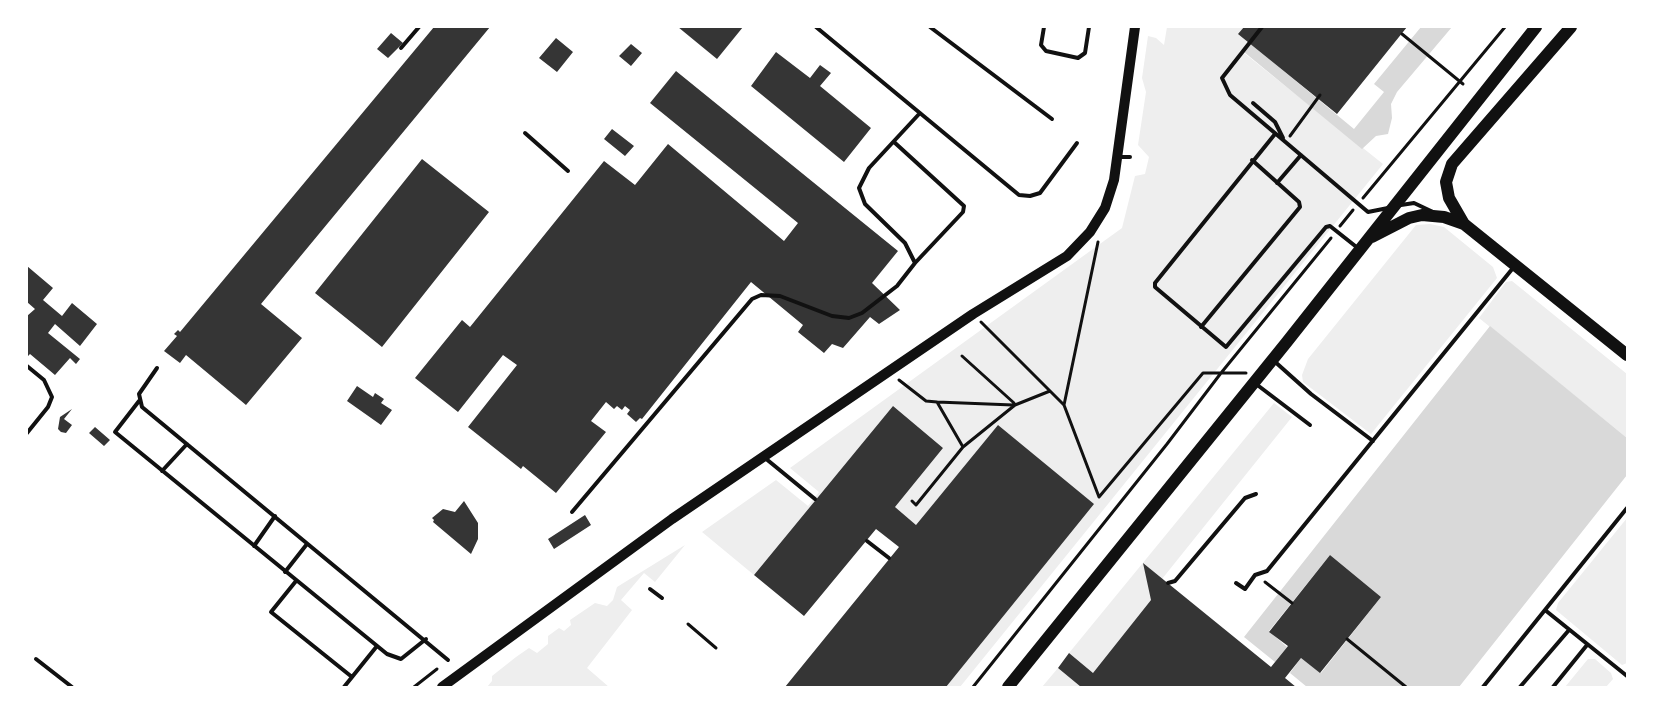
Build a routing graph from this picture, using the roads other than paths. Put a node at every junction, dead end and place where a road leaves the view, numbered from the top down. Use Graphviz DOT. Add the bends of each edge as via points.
graph roads {
  1 [pos="418,27"];
  2 [pos="816,27"];
  3 [pos="930,27"];
  4 [pos="1044,27"];
  5 [pos="1089,27"];
  6 [pos="1135,27"];
  7 [pos="1262,27"];
  8 [pos="1536,27"];
  9 [pos="1571,27"];
  10 [pos="401,48"];
  11 [pos="1253,104"];
  12 [pos="920,113"];
  13 [pos="1052,119"];
  14 [pos="525,133"];
  15 [pos="1275,134"];
  16 [pos="894,142"];
  17 [pos="1285,142"];
  18 [pos="1077,143"];
  19 [pos="1301,155"];
  20 [pos="1118,157"];
  21 [pos="1130,157"];
  22 [pos="1252,160"];
  23 [pos="568,171"];
  24 [pos="1277,183"];
  25 [pos="1392,208"];
  26 [pos="1444,217"];
  27 [pos="1464,224"];
  28 [pos="1364,245"];
  29 [pos="915,263"];
  30 [pos="1516,265"];
  31 [pos="1201,327"];
  32 [pos="1627,355"];
  33 [pos="1273,360"];
  34 [pos="27,366"];
  35 [pos="157,368"];
  36 [pos="1258,377"];
  37 [pos="139,401"];
  38 [pos="1310,425"];
  39 [pos="27,433"];
  40 [pos="1373,441"];
  41 [pos="187,444"];
  42 [pos="763,457"];
  43 [pos="162,471"];
  44 [pos="1256,494"];
  45 [pos="815,499"];
  46 [pos="1627,508"];
  47 [pos="572,512"];
  48 [pos="274,516"];
  49 [pos="867,541"];
  50 [pos="307,544"];
  51 [pos="254,546"];
  52 [pos="889,558"];
  53 [pos="285,572"];
  54 [pos="296,581"];
  55 [pos="1168,583"];
  56 [pos="1236,583"];
  57 [pos="650,589"];
  58 [pos="662,598"];
  59 [pos="1545,610"];
  60 [pos="1569,630"];
  61 [pos="426,639"];
  62 [pos="1587,645"];
  63 [pos="377,646"];
  64 [pos="36,659"];
  65 [pos="448,660"];
  66 [pos="1627,676"];
  67 [pos="352,677"];
  68 [pos="72,687"];
  69 [pos="344,687"];
  70 [pos="442,687"];
  71 [pos="1008,687"];
  72 [pos="1483,687"];
  73 [pos="1521,687"];
  74 [pos="1553,687"];
  1 -- 10 [label="lane"];
  2 -- 12 [label="lane"];
  3 -- 13 [label="lane"];
  4 -- 5 [label="lane" via="1041,45 1046,51 1078,58 1085,53"];
  6 -- 20 [label="main road"];
  7 -- 15 [label="lane" via="1222,78 1230,95"];
  8 -- 25 [label="highway"];
  9 -- 27 [label="highway" via="1452,164 1446,182 1449,198"];
  11 -- 17 [label="lane" via="1275,122"];
  12 -- 16 [label="lane"];
  12 -- 18 [label="lane" via="1019,195 1040,194"];
  14 -- 23 [label="lane"];
  15 -- 17 [label="lane"];
  15 -- 22 [label="lane"];
  16 -- 29 [label="lane" via="869,168 859,188 860,195 905,243"];
  16 -- 29 [label="lane" via="964,207"];
  17 -- 19 [label="lane"];
  19 -- 24 [label="lane"];
  19 -- 25 [label="lane" via="1368,212"];
  20 -- 21 [label="lane"];
  20 -- 42 [label="main road" via="1105,208 1090,232 1067,256 973,314"];
  22 -- 24 [label="lane"];
  22 -- 31 [label="lane" via="1155,283"];
  24 -- 31 [label="lane" via="1299,202 1299,207"];
  25 -- 26 [label="lane" via="1414,203"];
  25 -- 28 [label="highway"];
  26 -- 27 [label="highway"];
  26 -- 28 [label="highway" via="1409,218"];
  27 -- 30 [label="highway"];
  28 -- 31 [label="lane" via="1326,227 1226,347"];
  28 -- 33 [label="highway"];
  29 -- 47 [label="lane" via="897,286 862,313 849,318 832,316 780,296 761,295 752,299"];
  30 -- 32 [label="highway"];
  30 -- 40 [label="lane"];
  33 -- 36 [label="highway"];
  33 -- 40 [label="lane"];
  34 -- 39 [label="lane" via="49,387 52,397"];
  35 -- 37 [label="lane" via="139,394"];
  36 -- 38 [label="lane"];
  36 -- 71 [label="highway"];
  37 -- 41 [label="lane"];
  37 -- 43 [label="lane" via="115,432"];
  40 -- 56 [label="lane" via="1267,571 1255,575 1245,589"];
  41 -- 43 [label="lane"];
  41 -- 48 [label="lane"];
  42 -- 45 [label="lane"];
  42 -- 70 [label="main road" via="622,554"];
  43 -- 51 [label="lane"];
  44 -- 55 [label="lane" via="1245,498 1175,580"];
  46 -- 59 [label="lane"];
  48 -- 50 [label="lane"];
  48 -- 51 [label="lane"];
  49 -- 52 [label="lane"];
  50 -- 53 [label="lane"];
  50 -- 61 [label="lane"];
  51 -- 53 [label="lane"];
  53 -- 54 [label="lane"];
  54 -- 63 [label="lane"];
  54 -- 67 [label="lane" via="271,612"];
  57 -- 58 [label="lane"];
  59 -- 60 [label="lane"];
  59 -- 72 [label="lane"];
  60 -- 62 [label="lane"];
  60 -- 73 [label="lane"];
  61 -- 63 [label="lane" via="401,659 394,659"];
  61 -- 65 [label="lane"];
  62 -- 66 [label="lane"];
  62 -- 74 [label="lane"];
  63 -- 67 [label="lane"];
  64 -- 68 [label="lane"];
  67 -- 69 [label="lane"];
}
